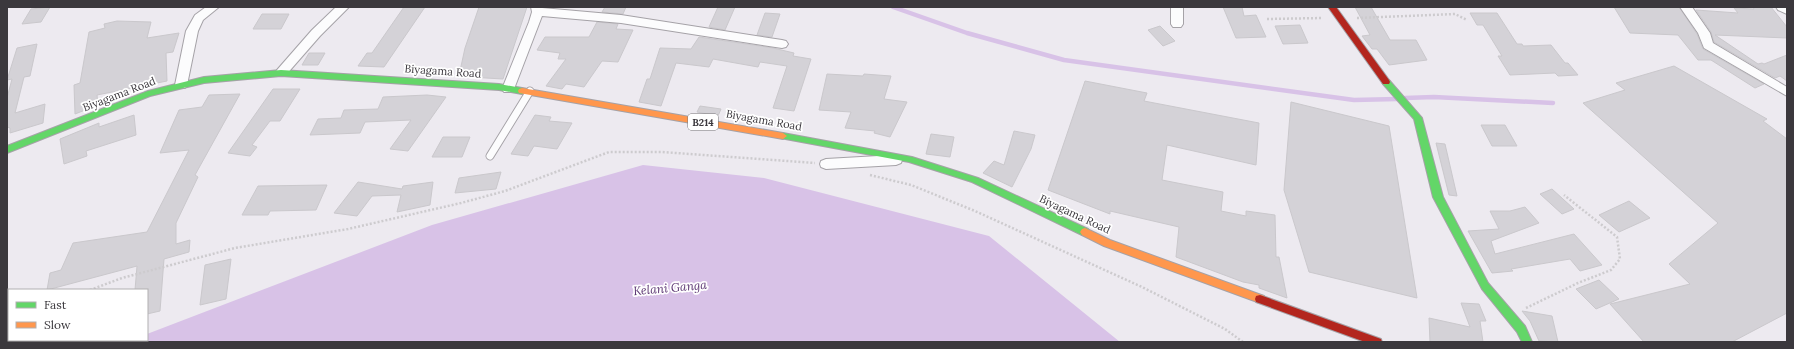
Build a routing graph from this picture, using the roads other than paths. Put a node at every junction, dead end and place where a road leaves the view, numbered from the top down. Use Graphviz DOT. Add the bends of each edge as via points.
graph roads {
  1 [pos="213,7"];
  2 [pos="343,7"];
  3 [pos="1177,7"];
  4 [pos="1332,7"];
  5 [pos="1686,7"];
  6 [pos="1782,7"];
  7 [pos="537,10"];
  8 [pos="1787,10"];
  9 [pos="1177,24"];
  10 [pos="782,44"];
  11 [pos="281,73"];
  12 [pos="181,85"];
  13 [pos="508,89"];
  14 [pos="530,91"];
  15 [pos="1787,92"];
  16 [pos="7,150"];
  17 [pos="490,156"];
  18 [pos="909,159"];
  19 [pos="826,164"];
  20 [pos="1377,342"];
  21 [pos="1527,342"];
  1 -- 12 [label="street" via="199,18 192,31"];
  2 -- 11 [label="street"];
  3 -- 9 [label="street"];
  4 -- 21 [label="main road" via="1376,70 1418,118 1438,197 1485,286 1521,329"];
  5 -- 15 [label="street" via="1704,34 1708,45"];
  6 -- 8 [label="street"];
  7 -- 10 [label="street" via="621,19"];
  7 -- 13 [label="street"];
  11 -- 12 [label="main road, Biyagama Road / B214" via="204,80"];
  11 -- 13 [label="main road, Biyagama Road / B214"];
  12 -- 16 [label="main road, Biyagama Road / B214" via="148,94"];
  13 -- 14 [label="main road, Biyagama Road / B214"];
  14 -- 17 [label="lane"];
  14 -- 18 [label="main road, Biyagama Road / B214"];
  18 -- 19 [label="street"];
  18 -- 20 [label="main road, Biyagama Road / B214" via="976,180 1107,243"];
}
